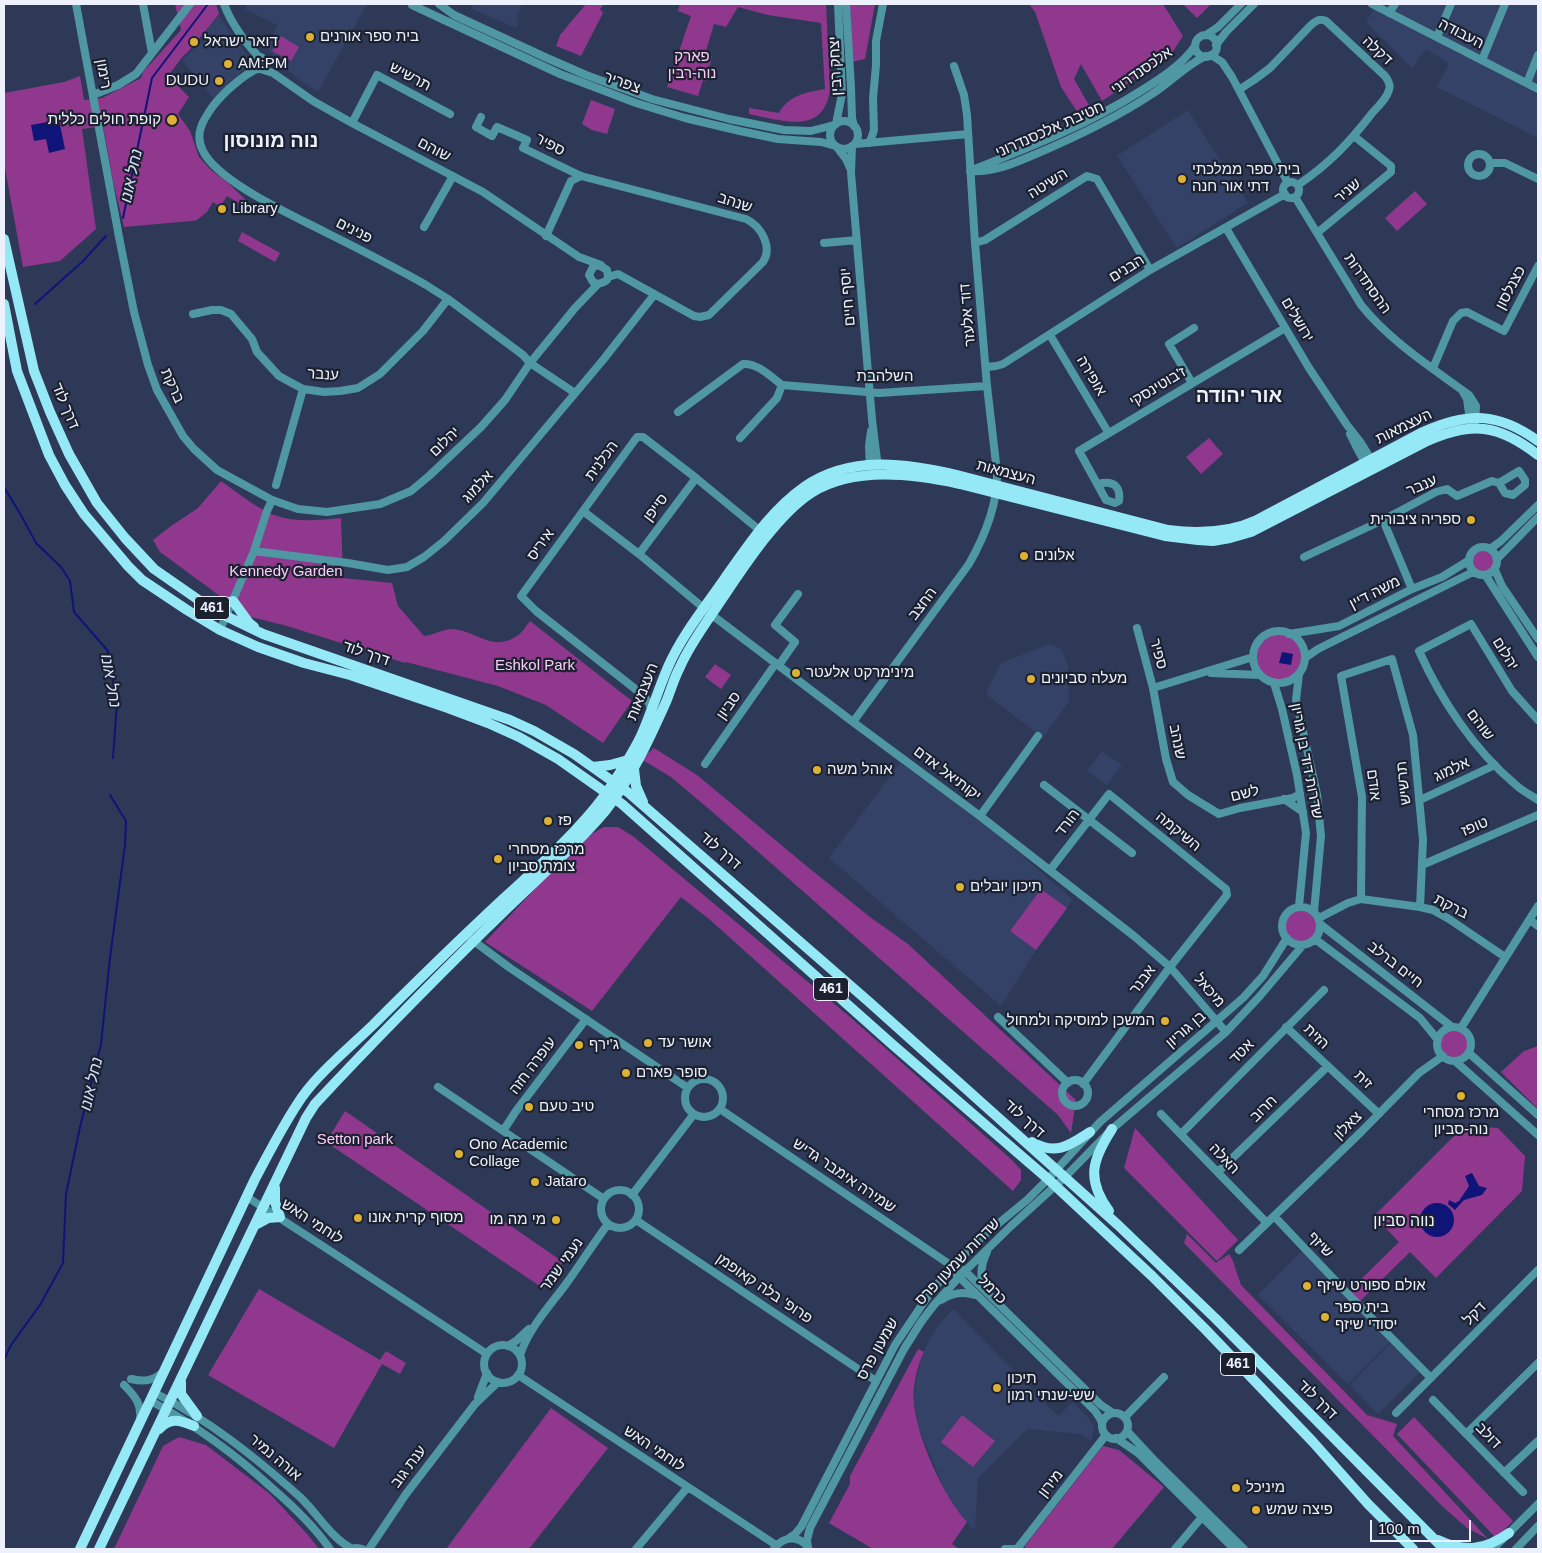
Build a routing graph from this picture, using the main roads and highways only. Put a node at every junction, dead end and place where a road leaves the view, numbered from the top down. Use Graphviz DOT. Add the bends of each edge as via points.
graph roads {
  1 [pos="4,239"];
  2 [pos="4,304"];
  3 [pos="1538,441"];
  4 [pos="1538,455"];
  5 [pos="1370,464"];
  6 [pos="996,490"];
  7 [pos="764,534"];
  8 [pos="203,603"];
  9 [pos="708,611"];
  10 [pos="263,634"];
  11 [pos="631,764"];
  12 [pos="593,767"];
  13 [pos="618,785"];
  14 [pos="611,795"];
  15 [pos="645,805"];
  16 [pos="1112,1129"];
  17 [pos="1090,1132"];
  18 [pos="1019,1134"];
  19 [pos="275,1185"];
  20 [pos="255,1225"];
  21 [pos="1118,1225"];
  22 [pos="181,1379"];
  23 [pos="156,1432"];
  24 [pos="1509,1533"];
  25 [pos="1432,1537"];
  26 [pos="80,1549"];
  27 [pos="99,1549"];
  28 [pos="1413,1549"];
  29 [pos="1444,1549"];
  1 -- 8 [label="main road, דרך לוד / 461" via="34,371 82,479 139,554 154,569"];
  2 -- 14 [label="main road, דרך לוד / 461" via="17,371 49,456 84,514 142,580 244,642 488,722 558,759"];
  3 -- 5 [label="main road, העצמאות" via="1512,424 1472,418 1433,427"];
  4 -- 5 [label="main road, העצמאות" via="1502,432 1473,429 1450,432"];
  5 -- 6 [label="main road, העצמאות" via="1253,522 1216,532 1168,530"];
  6 -- 7 [label="main road, העצמאות" via="912,476 874,476 835,482 811,493"];
  6 -- 7 [label="main road, העצמאות" via="912,466 874,464 843,468 795,494"];
  7 -- 9 [label="main road, העצמאות"];
  8 -- 10 [label="main road, דרך לוד / 461"];
  8 -- 10 [label="main road" via="218,606 233,601 249,623"];
  9 -- 11 [label="main road, העצמאות" via="648,742"];
  9 -- 11 [label="main road, העצמאות" via="674,655"];
  10 -- 12 [label="main road, דרך לוד / 461" via="510,720 555,742"];
  11 -- 12 [label="main road"];
  11 -- 13 [label="main road, העצמאות"];
  11 -- 15 [label="main road"];
  12 -- 13 [label="main road, דרך לוד / 461"];
  13 -- 14 [label="main road, העצמאות"];
  13 -- 15 [label="main road, דרך לוד / 461"];
  14 -- 19 [label="main road" via="600,817 581,838 486,928 315,1104"];
  14 -- 26 [label="main road" via="304,1094 277,1137 247,1197"];
  14 -- 28 [label="main road, דרך לוד / 461" via="892,1045 1052,1182 1152,1276"];
  15 -- 18 [label="main road, דרך לוד / 461"];
  16 -- 21 [label="main road" via="1098,1152 1094,1174 1102,1201"];
  17 -- 18 [label="main road" via="1072,1144 1053,1149 1041,1147"];
  18 -- 21 [label="main road, דרך לוד / 461"];
  19 -- 20 [label="main road"];
  19 -- 20 [label="main road" via="275,1202 280,1217 268,1218"];
  20 -- 22 [label="main road"];
  21 -- 25 [label="main road, דרך לוד / 461"];
  22 -- 23 [label="main road"];
  22 -- 23 [label="main road" via="181,1394 195,1421 171,1420"];
  23 -- 27 [label="main road"];
  24 -- 25 [label="main road" via="1489,1545 1468,1549 1451,1546"];
  25 -- 29 [label="main road, דרך לוד / 461"];
}
